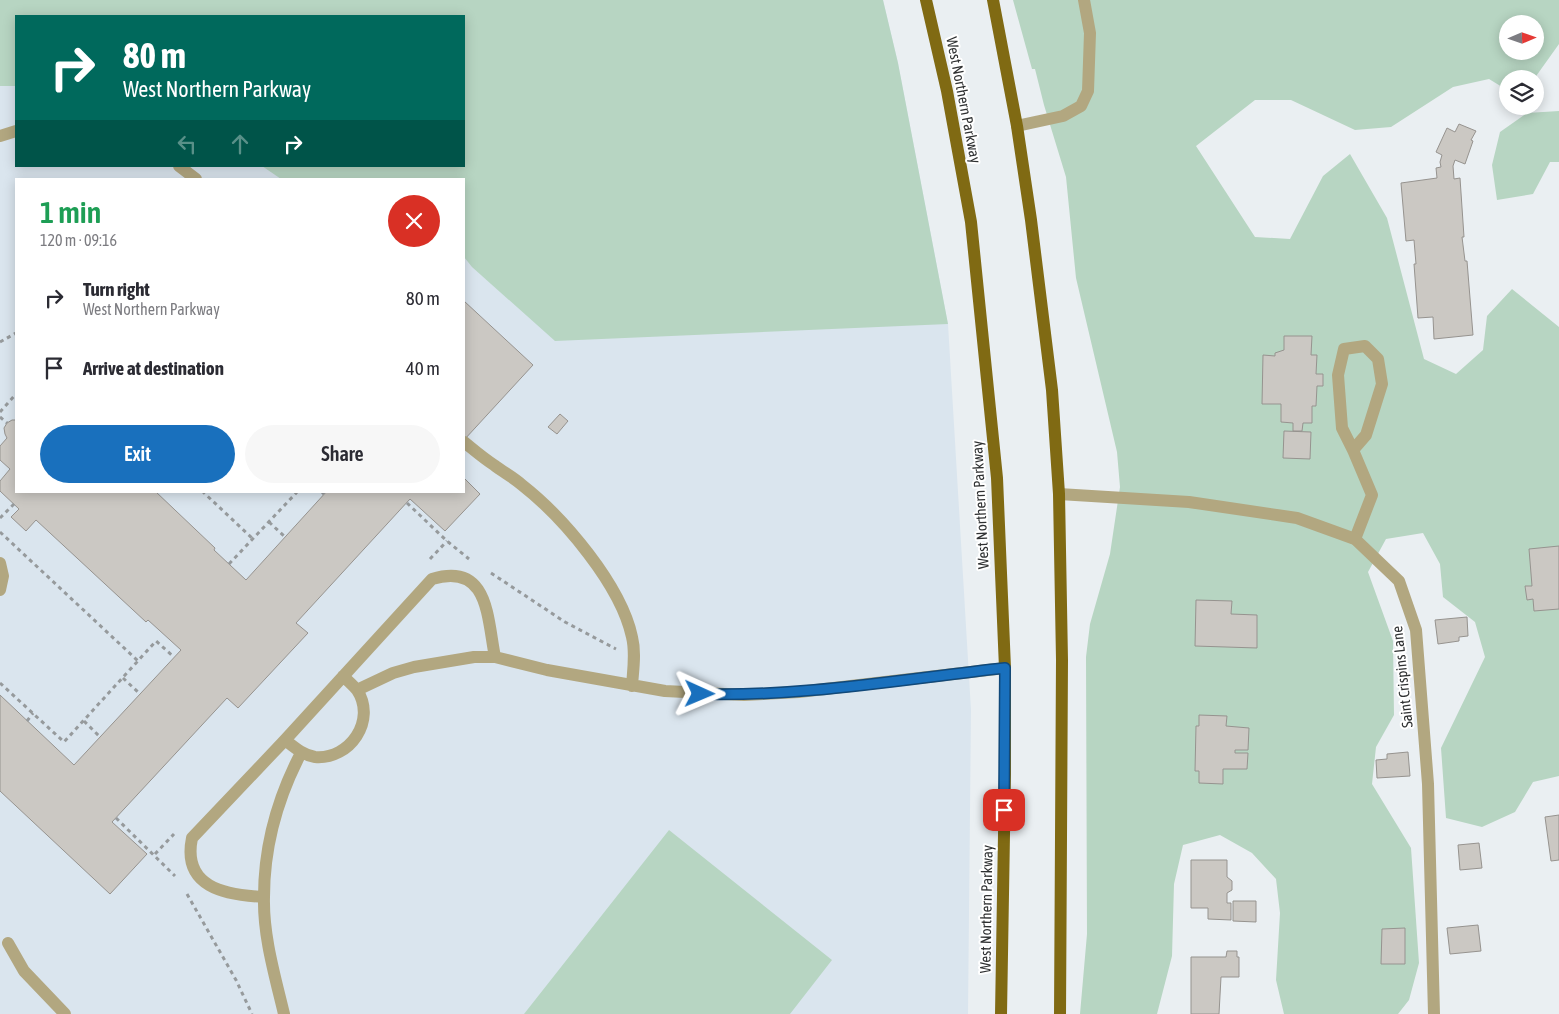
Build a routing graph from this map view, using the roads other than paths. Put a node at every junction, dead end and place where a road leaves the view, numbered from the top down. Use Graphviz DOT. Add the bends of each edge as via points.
graph roads {
  1 [pos="926,0"];
  2 [pos="993,0"];
  3 [pos="1084,0"];
  4 [pos="1017,126"];
  5 [pos="15,131"];
  6 [pos="0,136"];
  7 [pos="180,167"];
  8 [pos="195,178"];
  9 [pos="465,443"];
  10 [pos="1354,450"];
  11 [pos="1059,494"];
  12 [pos="1355,539"];
  13 [pos="0,563"];
  14 [pos="0,590"];
  15 [pos="495,657"];
  16 [pos="1005,668"];
  17 [pos="343,676"];
  18 [pos="632,686"];
  19 [pos="357,690"];
  20 [pos="285,740"];
  21 [pos="301,752"];
  22 [pos="264,897"];
  23 [pos="8,943"];
  24 [pos="65,1014"];
  25 [pos="284,1014"];
  26 [pos="1001,1014"];
  27 [pos="1060,1014"];
  28 [pos="1434,1014"];
  1 -- 16 [label="main road, West Northern Parkway" via="947,91 971,222 996,478"];
  2 -- 4 [label="main road"];
  3 -- 4 [label="street" via="1090,33 1088,91 1081,106 1063,116"];
  4 -- 11 [label="main road" via="1045,327"];
  5 -- 6 [label="street"];
  7 -- 8 [label="street"];
  9 -- 18 [label="street" via="522,484 552,511 608,583 624,612 632,637"];
  10 -- 10 [label="street" via="1342,428 1338,375 1344,349 1366,346 1378,359 1382,384 1366,435"];
  10 -- 12 [label="street" via="1372,494"];
  11 -- 12 [label="street, Saint Crispins Lane" via="1189,502 1297,518"];
  11 -- 27 [label="main road" via="1062,660"];
  12 -- 28 [label="street, Saint Crispins Lane" via="1398,581 1416,630 1428,784"];
  13 -- 14 [label="street" via="3,576"];
  15 -- 17 [label="street" via="480,591 468,579 445,575 432,579"];
  15 -- 18 [label="street"];
  15 -- 19 [label="street" via="457,659 414,667"];
  16 -- 18 [label="street" via="800,692 744,695"];
  16 -- 26 [label="main road, West Northern Parkway"];
  17 -- 19 [label="street"];
  17 -- 20 [label="street"];
  19 -- 21 [label="street" via="364,717 353,742 329,756 315,757"];
  20 -- 21 [label="street"];
  20 -- 22 [label="street" via="192,838 189,852 199,877 212,887 244,896"];
  21 -- 22 [label="street" via="288,777 273,825"];
  22 -- 25 [label="street" via="269,944"];
  23 -- 24 [label="street" via="24,971"];
}
